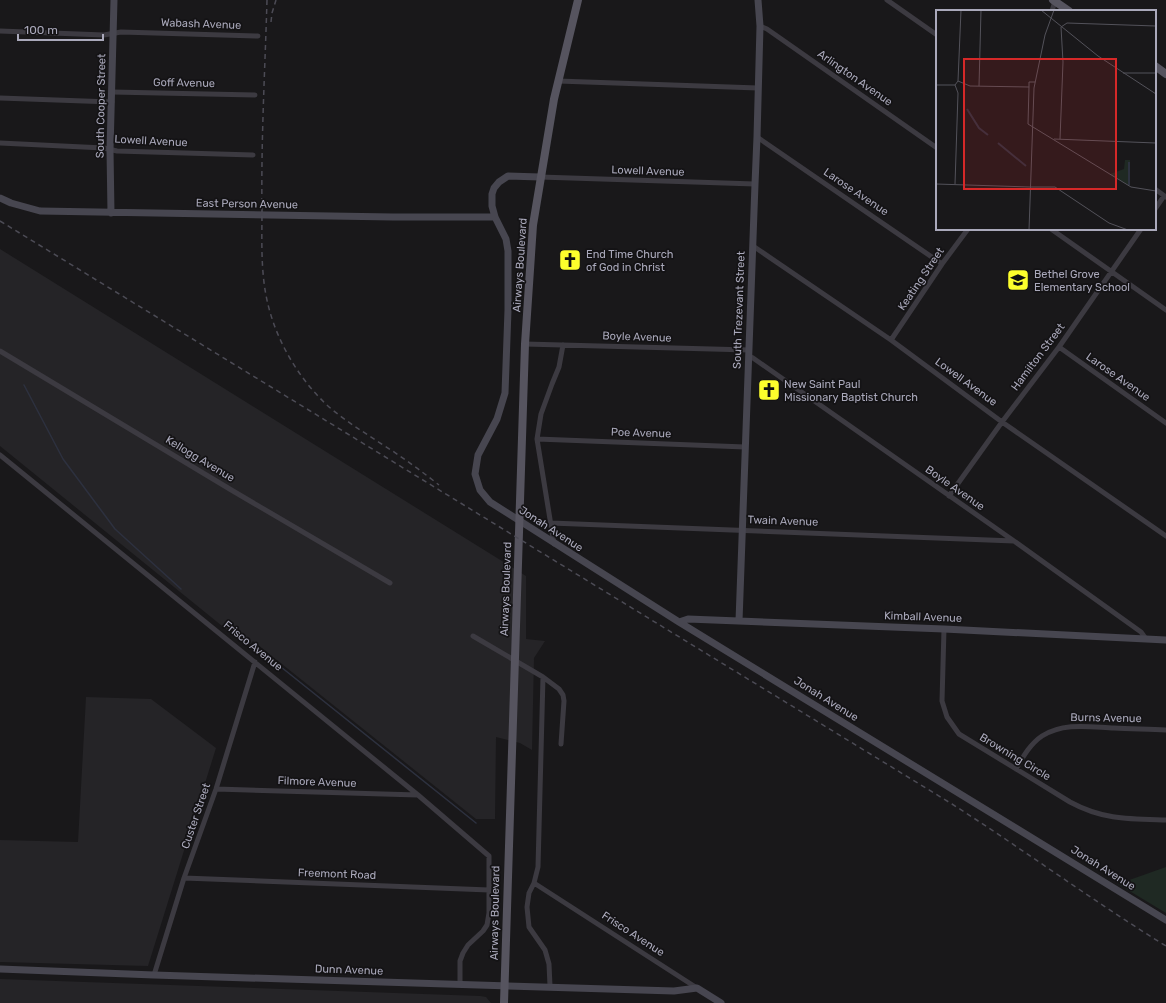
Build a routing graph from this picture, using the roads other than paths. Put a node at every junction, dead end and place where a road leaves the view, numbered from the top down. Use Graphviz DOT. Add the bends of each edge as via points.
graph roads {
  1 [pos="114,0"];
  2 [pos="578,0"];
  3 [pos="758,0"];
  4 [pos="887,0"];
  5 [pos="1054,1"];
  6 [pos="1068,10"];
  7 [pos="760,26"];
  8 [pos="0,31"];
  9 [pos="113,34"];
  10 [pos="936,34"];
  11 [pos="258,36"];
  12 [pos="1156,67"];
  13 [pos="1166,74"];
  14 [pos="558,81"];
  15 [pos="758,88"];
  16 [pos="112,92"];
  17 [pos="255,95"];
  18 [pos="0,98"];
  19 [pos="112,102"];
  20 [pos="758,137"];
  21 [pos="0,143"];
  22 [pos="936,147"];
  23 [pos="110,150"];
  24 [pos="253,155"];
  25 [pos="540,177"];
  26 [pos="755,184"];
  27 [pos="1156,190"];
  28 [pos="1165,196"];
  29 [pos="0,198"];
  30 [pos="1156,208"];
  31 [pos="111,213"];
  32 [pos="495,217"];
  33 [pos="967,230"];
  34 [pos="1052,230"];
  35 [pos="1140,230"];
  36 [pos="753,246"];
  37 [pos="942,264"];
  38 [pos="1112,272"];
  39 [pos="1166,310"];
  40 [pos="891,340"];
  41 [pos="525,344"];
  42 [pos="563,345"];
  43 [pos="1059,347"];
  44 [pos="0,351"];
  45 [pos="749,353"];
  46 [pos="1002,422"];
  47 [pos="1166,423"];
  48 [pos="537,439"];
  49 [pos="745,447"];
  50 [pos="0,455"];
  51 [pos="480,490"];
  52 [pos="949,496"];
  53 [pos="551,522"];
  54 [pos="743,530"];
  55 [pos="1166,536"];
  56 [pos="1014,541"];
  57 [pos="554,544"];
  58 [pos="390,583"];
  59 [pos="739,621"];
  60 [pos="679,622"];
  61 [pos="944,629"];
  62 [pos="474,636"];
  63 [pos="1146,639"];
  64 [pos="1166,640"];
  65 [pos="255,662"];
  66 [pos="543,677"];
  67 [pos="1166,730"];
  68 [pos="561,744"];
  69 [pos="1016,769"];
  70 [pos="216,789"];
  71 [pos="418,795"];
  72 [pos="1166,820"];
  73 [pos="489,856"];
  74 [pos="184,878"];
  75 [pos="534,883"];
  76 [pos="489,890"];
  77 [pos="1166,920"];
  78 [pos="0,969"];
  79 [pos="154,976"];
  80 [pos="460,984"];
  81 [pos="504,985"];
  82 [pos="550,986"];
  83 [pos="697,988"];
  84 [pos="504,1003"];
  85 [pos="720,1003"];
  1 -- 9 [label="street, South Cooper Street"];
  2 -- 14 [label="main road, Airways Boulevard"];
  3 -- 7 [label="street, South Trezevant Street"];
  4 -- 10 [label="street"];
  5 -- 6 [label="main road"];
  7 -- 15 [label="street, South Trezevant Street"];
  7 -- 22 [label="street, Arlington Avenue"];
  8 -- 9 [label="street, Wabash Avenue"];
  9 -- 11 [label="street, Wabash Avenue" via="121,32"];
  9 -- 16 [label="street, South Cooper Street"];
  12 -- 13 [label="main road"];
  14 -- 15 [label="street"];
  14 -- 25 [label="main road, Airways Boulevard"];
  15 -- 20 [label="street, South Trezevant Street"];
  16 -- 17 [label="street, Goff Avenue"];
  16 -- 19 [label="street, South Cooper Street"];
  18 -- 19 [label="street"];
  19 -- 23 [label="street, South Cooper Street"];
  20 -- 26 [label="street, South Trezevant Street"];
  20 -- 37 [label="street, Larose Avenue"];
  21 -- 23 [label="street, Lowell Avenue"];
  23 -- 24 [label="street, Lowell Avenue"];
  23 -- 31 [label="street, South Cooper Street"];
  25 -- 26 [label="street, Lowell Avenue"];
  25 -- 32 [label="street, Airways Boulevard" via="508,176 499,182 492,194"];
  25 -- 41 [label="main road, Airways Boulevard" via="533,225"];
  26 -- 36 [label="street, South Trezevant Street"];
  27 -- 28 [label="street"];
  28 -- 30 [label="street"];
  29 -- 31 [label="street, East Person Avenue" via="40,211"];
  31 -- 32 [label="street, East Person Avenue"];
  32 -- 51 [label="street, Airways Boulevard" via="506,239 508,251 505,393 497,419 478,455 475,474"];
  33 -- 37 [label="street, Keating Street"];
  34 -- 38 [label="street"];
  35 -- 38 [label="street, Hamilton Street"];
  36 -- 40 [label="street, Lowell Avenue"];
  36 -- 45 [label="street, South Trezevant Street"];
  37 -- 40 [label="street, Keating Street"];
  38 -- 39 [label="street"];
  38 -- 43 [label="street, Hamilton Street"];
  40 -- 46 [label="street, Lowell Avenue"];
  41 -- 42 [label="street, Boyle Avenue"];
  41 -- 81 [label="main road, Airways Boulevard"];
  42 -- 45 [label="street, Boyle Avenue"];
  42 -- 48 [label="street" via="559,367 541,414"];
  43 -- 46 [label="street, Hamilton Street"];
  43 -- 47 [label="street, Larose Avenue"];
  44 -- 58 [label="street, Kellogg Avenue"];
  45 -- 49 [label="street, South Trezevant Street"];
  45 -- 52 [label="street, Boyle Avenue"];
  46 -- 52 [label="street, Hamilton Street"];
  46 -- 55 [label="street, Lowell Avenue"];
  48 -- 49 [label="street, Poe Avenue"];
  48 -- 53 [label="street"];
  49 -- 54 [label="street, South Trezevant Street"];
  50 -- 65 [label="street, Frisco Avenue"];
  51 -- 57 [label="street, Jonah Avenue" via="490,502"];
  52 -- 56 [label="street, Boyle Avenue"];
  53 -- 54 [label="street, Twain Avenue"];
  53 -- 57 [label="street"];
  54 -- 56 [label="street, Twain Avenue"];
  54 -- 59 [label="street, South Trezevant Street"];
  56 -- 63 [label="street, Boyle Avenue" via="1141,632"];
  57 -- 60 [label="street, Jonah Avenue"];
  59 -- 60 [label="street, Kimball Avenue" via="688,619"];
  59 -- 61 [label="street, Kimball Avenue"];
  60 -- 77 [label="street, Jonah Avenue"];
  61 -- 63 [label="street, Kimball Avenue"];
  61 -- 69 [label="street, Browning Circle" via="941,692 947,718 955,730 966,739"];
  62 -- 66 [label="street"];
  63 -- 64 [label="street, Kimball Avenue"];
  65 -- 70 [label="street, Custer Street"];
  65 -- 71 [label="street, Frisco Avenue"];
  66 -- 68 [label="street" via="563,695"];
  66 -- 75 [label="street" via="538,867"];
  67 -- 69 [label="street, Burns Avenue" via="1075,726 1058,729 1035,742"];
  69 -- 72 [label="street, Browning Circle" via="1070,802 1096,814 1114,818"];
  70 -- 71 [label="street, Filmore Avenue"];
  70 -- 74 [label="street, Custer Street"];
  71 -- 73 [label="street, Frisco Avenue"];
  73 -- 76 [label="street, Airways Boulevard"];
  74 -- 76 [label="street, Freemont Road"];
  74 -- 79 [label="street, Custer Street"];
  75 -- 82 [label="street" via="528,893 528,927 545,950 549,964"];
  75 -- 83 [label="street, Frisco Avenue"];
  76 -- 80 [label="street, Airways Boulevard" via="487,925 463,953 460,961"];
  78 -- 79 [label="street, Dunn Avenue"];
  79 -- 80 [label="street, Dunn Avenue"];
  80 -- 81 [label="street, Dunn Avenue"];
  81 -- 82 [label="street, Dunn Avenue"];
  81 -- 84 [label="main road, Airways Boulevard"];
  82 -- 83 [label="street, Dunn Avenue" via="674,991"];
  83 -- 85 [label="street, Frisco Avenue"];
}
